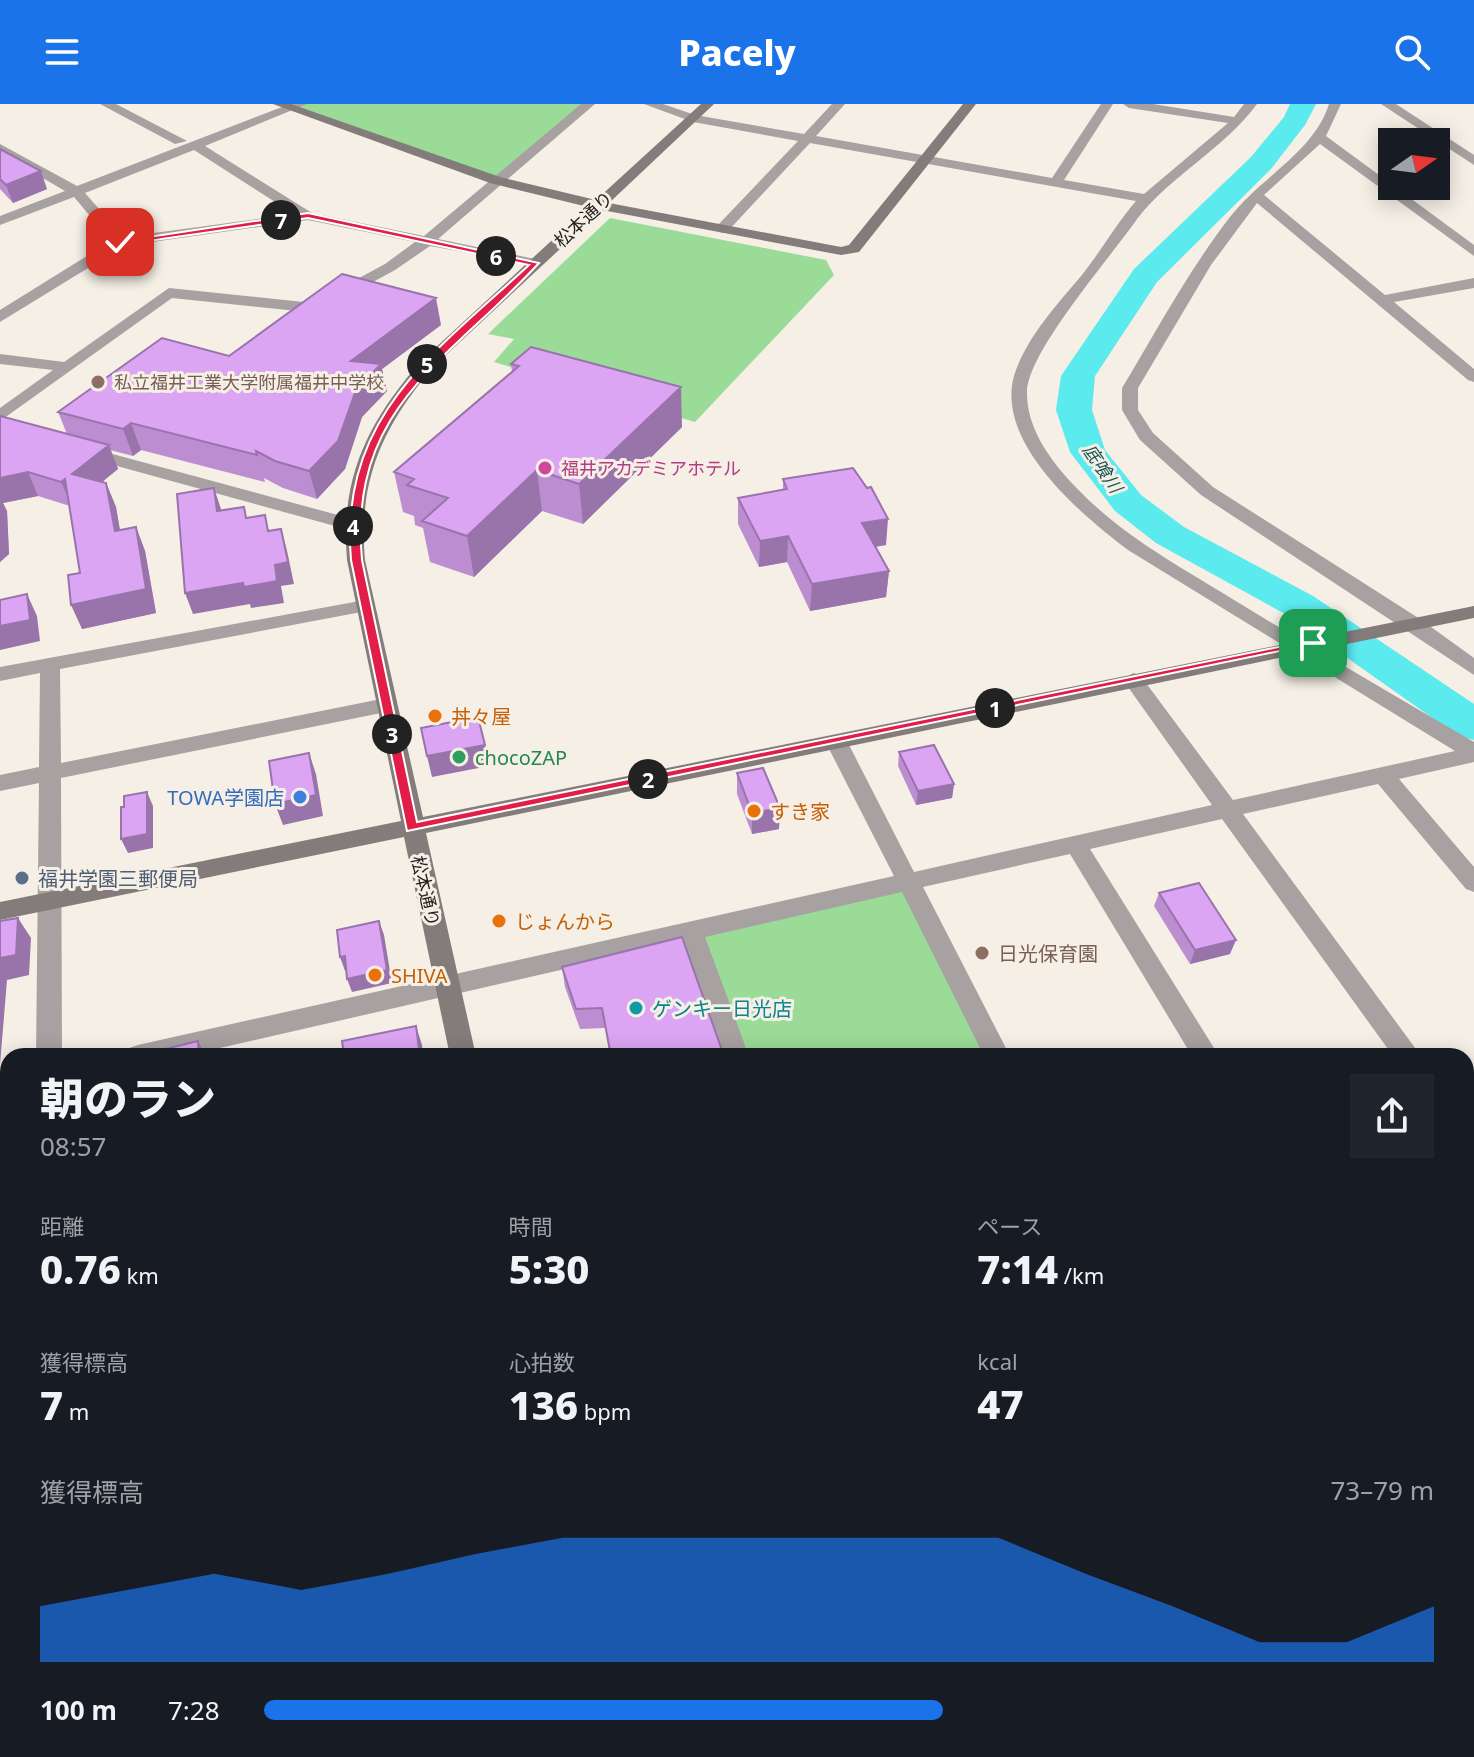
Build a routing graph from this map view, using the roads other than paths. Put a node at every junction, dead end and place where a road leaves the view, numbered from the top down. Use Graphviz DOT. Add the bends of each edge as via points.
graph roads {
  1 [pos="106,104"];
  2 [pos="589,104"];
  3 [pos="650,104"];
  4 [pos="708,104"];
  5 [pos="839,104"];
  6 [pos="970,104"];
  7 [pos="1107,104"];
  8 [pos="1129,104"];
  9 [pos="1251,104"];
  10 [pos="1335,104"];
  11 [pos="1351,104"];
  12 [pos="1387,104"];
  13 [pos="286,105"];
  14 [pos="1172,107"];
  15 [pos="693,118"];
  16 [pos="1238,121"];
  17 [pos="1317,136"];
  18 [pos="806,139"];
  19 [pos="187,143"];
  20 [pos="0,148"];
  21 [pos="925,160"];
  22 [pos="1474,161"];
  23 [pos="495,180"];
  24 [pos="1055,184"];
  25 [pos="71,188"];
  26 [pos="1256,195"];
  27 [pos="1146,199"];
  28 [pos="597,205"];
  29 [pos="0,211"];
  30 [pos="308,216"];
  31 [pos="0,221"];
  32 [pos="722,229"];
  33 [pos="120,242"];
  34 [pos="425,242"];
  35 [pos="1474,252"];
  36 [pos="535,263"];
  37 [pos="1474,283"];
  38 [pos="1382,300"];
  39 [pos="0,317"];
  40 [pos="0,359"];
  41 [pos="68,367"];
  42 [pos="1474,377"];
  43 [pos="0,416"];
  44 [pos="61,445"];
  45 [pos="353,525"];
  46 [pos="365,606"];
  47 [pos="1474,612"];
  48 [pos="1407,624"];
  49 [pos="1304,645"];
  50 [pos="50,665"];
  51 [pos="1474,668"];
  52 [pos="0,674"];
  53 [pos="1133,680"];
  54 [pos="386,705"];
  55 [pos="836,741"];
  56 [pos="1474,753"];
  57 [pos="50,773"];
  58 [pos="1383,775"];
  59 [pos="0,783"];
  60 [pos="1228,810"];
  61 [pos="412,828"];
  62 [pos="1076,845"];
  63 [pos="908,883"];
  64 [pos="1474,883"];
  65 [pos="51,900"];
  66 [pos="0,911"];
  67 [pos="691,932"];
  68 [pos="447,987"];
  69 [pos="233,1046"];
  70 [pos="49,1048"];
  71 [pos="461,1048"];
  72 [pos="733,1048"];
  73 [pos="993,1048"];
  74 [pos="1201,1048"];
  75 [pos="1402,1048"];
  1 -- 19 [label="street"];
  2 -- 23 [label="street"];
  3 -- 15 [label="street"];
  4 -- 15 [label="street, 松本通り"];
  5 -- 18 [label="street"];
  6 -- 21 [label="street"];
  7 -- 24 [label="street"];
  8 -- 14 [label="street"];
  9 -- 16 [label="street"];
  10 -- 11 [label="street"];
  10 -- 17 [label="street"];
  12 -- 22 [label="street"];
  13 -- 19 [label="street"];
  13 -- 23 [label="street"];
  14 -- 16 [label="street"];
  15 -- 18 [label="street"];
  15 -- 28 [label="street, 松本通り"];
  16 -- 27 [label="street"];
  17 -- 26 [label="street"];
  17 -- 35 [label="street"];
  18 -- 21 [label="street"];
  18 -- 32 [label="street"];
  19 -- 25 [label="street"];
  19 -- 30 [label="street"];
  20 -- 25 [label="street"];
  21 -- 24 [label="street"];
  21 -- 32 [label="street" via="854,249"];
  23 -- 28 [label="street"];
  23 -- 34 [label="street"];
  24 -- 27 [label="street"];
  25 -- 29 [label="street"];
  25 -- 31 [label="street"];
  25 -- 33 [label="street"];
  26 -- 38 [label="street"];
  26 -- 48 [label="street" via="1205,261 1130,388 1130,410 1146,436 1207,491"];
  27 -- 49 [label="street" via="1023,372 1019,396 1024,423 1064,483 1101,520 1141,551"];
  28 -- 32 [label="street"];
  28 -- 36 [label="street, 松本通り"];
  30 -- 33 [label="street"];
  30 -- 34 [label="street"];
  33 -- 39 [label="street"];
  34 -- 36 [label="street"];
  34 -- 41 [label="street" via="316,308 169,293"];
  36 -- 45 [label="street, 松本通り" via="427,364 387,416 360,475"];
  37 -- 38 [label="street"];
  38 -- 42 [label="street"];
  40 -- 41 [label="street"];
  41 -- 43 [label="street"];
  44 -- 45 [label="street"];
  45 -- 46 [label="street, 松本通り"];
  46 -- 50 [label="street"];
  46 -- 54 [label="street, 松本通り"];
  47 -- 48 [label="street"];
  48 -- 49 [label="street"];
  48 -- 51 [label="street"];
  49 -- 53 [label="street"];
  49 -- 56 [label="street"];
  50 -- 52 [label="street"];
  50 -- 57 [label="street"];
  53 -- 55 [label="street"];
  53 -- 60 [label="street"];
  54 -- 57 [label="street"];
  54 -- 61 [label="street, 松本通り"];
  55 -- 61 [label="street"];
  55 -- 63 [label="street"];
  56 -- 58 [label="street"];
  57 -- 59 [label="street"];
  57 -- 65 [label="street"];
  58 -- 60 [label="street"];
  58 -- 64 [label="street"];
  60 -- 62 [label="street"];
  60 -- 75 [label="street"];
  61 -- 65 [label="street"];
  61 -- 68 [label="street, 松本通り"];
  62 -- 63 [label="street"];
  62 -- 74 [label="street"];
  63 -- 67 [label="street"];
  63 -- 73 [label="street"];
  65 -- 66 [label="street"];
  65 -- 70 [label="street"];
  67 -- 68 [label="street"];
  67 -- 72 [label="street"];
  68 -- 69 [label="street"];
  68 -- 71 [label="street, 松本通り"];
}
